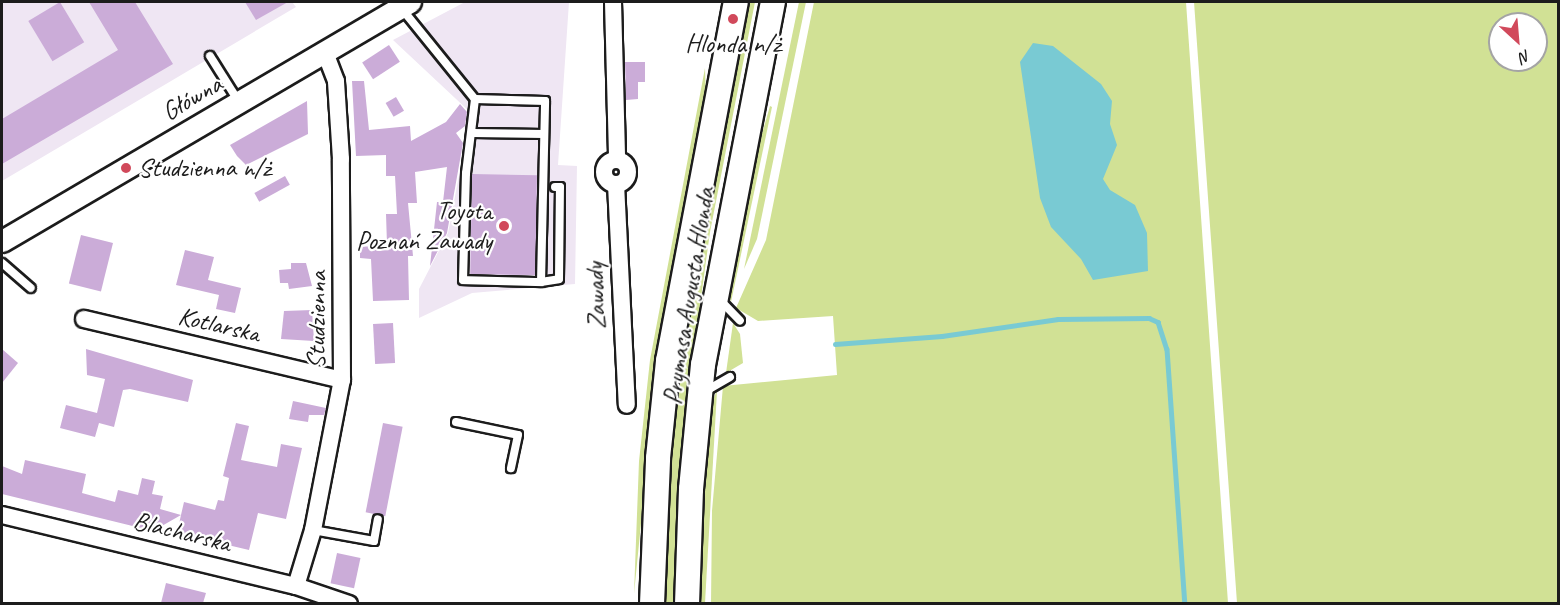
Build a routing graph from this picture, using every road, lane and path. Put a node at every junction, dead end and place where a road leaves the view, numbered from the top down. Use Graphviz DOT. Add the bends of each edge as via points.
graph roads {
  1 [pos="613,2"];
  2 [pos="736,2"];
  3 [pos="773,2"];
  4 [pos="403,3"];
  5 [pos="325,52"];
  6 [pos="210,56"];
  7 [pos="476,99"];
  8 [pos="239,102"];
  9 [pos="473,133"];
  10 [pos="544,134"];
  11 [pos="555,187"];
  12 [pos="2,241"];
  13 [pos="2,262"];
  14 [pos="541,282"];
  15 [pos="31,288"];
  16 [pos="714,294"];
  17 [pos="84,320"];
  18 [pos="740,321"];
  19 [pos="730,377"];
  20 [pos="342,380"];
  21 [pos="700,394"];
  22 [pos="627,405"];
  23 [pos="456,422"];
  24 [pos="511,468"];
  25 [pos="2,515"];
  26 [pos="378,519"];
  27 [pos="313,530"];
  28 [pos="296,586"];
  29 [pos="349,603"];
  30 [pos="652,603"];
  31 [pos="687,603"];
  1 -- 22 [label="street, Zawady" via="617,160 628,172 625,180 616,184"];
  2 -- 30 [label="main road, Prymasa Augusta Hlonda" via="668,361 656,478"];
  3 -- 16 [label="main road, Prymasa Augusta Hlonda"];
  4 -- 5 [label="street, Główna"];
  4 -- 7 [label="lane" via="414,29"];
  5 -- 8 [label="street, Główna"];
  5 -- 20 [label="street, Studzienna" via="336,81 341,159"];
  6 -- 8 [label="lane"];
  7 -- 9 [label="lane"];
  7 -- 10 [label="lane" via="545,101"];
  8 -- 12 [label="street, Główna"];
  9 -- 10 [label="lane"];
  9 -- 14 [label="lane" via="466,173 464,280"];
  10 -- 14 [label="lane"];
  11 -- 14 [label="lane" via="561,187 559,279"];
  13 -- 15 [label="lane"];
  16 -- 18 [label="lane"];
  16 -- 21 [label="main road, Prymasa Augusta Hlonda"];
  17 -- 20 [label="street, Kotlarska"];
  19 -- 21 [label="lane"];
  20 -- 27 [label="street, Studzienna"];
  21 -- 31 [label="main road, Prymasa Augusta Hlonda"];
  23 -- 24 [label="lane" via="518,435"];
  25 -- 28 [label="street, Blacharska"];
  26 -- 27 [label="lane" via="374,541"];
  27 -- 28 [label="street, Studzienna"];
  28 -- 29 [label="street, Blacharska"];
}
